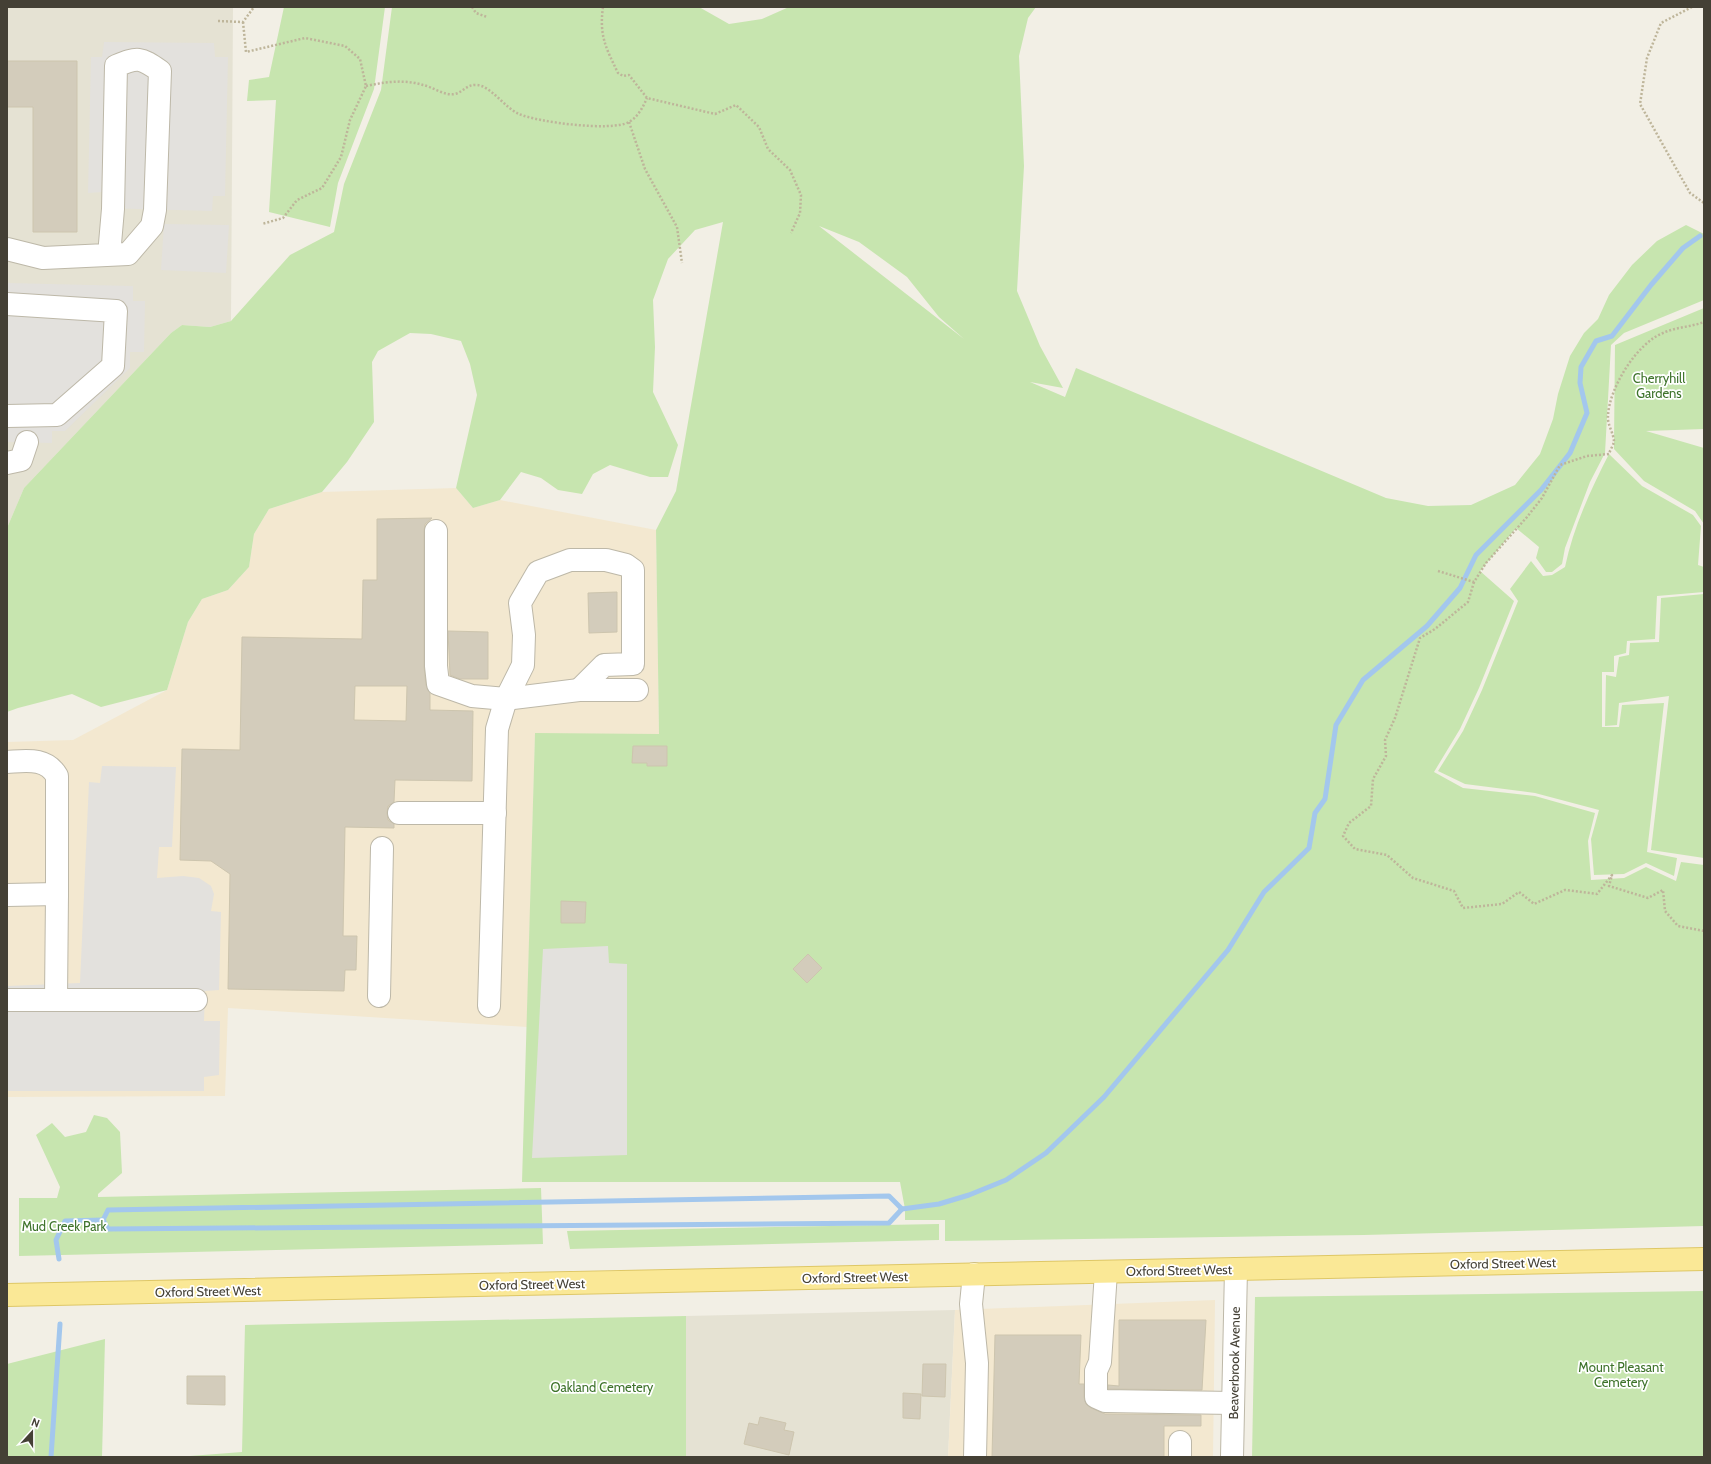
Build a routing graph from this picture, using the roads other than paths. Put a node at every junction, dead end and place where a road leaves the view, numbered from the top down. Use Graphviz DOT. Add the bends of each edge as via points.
graph roads {
  1 [pos="7,248"];
  2 [pos="109,255"];
  3 [pos="7,304"];
  4 [pos="7,416"];
  5 [pos="27,442"];
  6 [pos="7,463"];
  7 [pos="436,531"];
  8 [pos="579,690"];
  9 [pos="637,690"];
  10 [pos="506,699"];
  11 [pos="7,762"];
  12 [pos="399,813"];
  13 [pos="495,813"];
  14 [pos="382,848"];
  15 [pos="57,894"];
  16 [pos="7,895"];
  17 [pos="379,996"];
  18 [pos="7,1000"];
  19 [pos="56,1000"];
  20 [pos="196,1000"];
  21 [pos="489,1006"];
  22 [pos="1704,1259"];
  23 [pos="1236,1269"];
  24 [pos="1106,1272"];
  25 [pos="974,1274"];
  26 [pos="7,1295"];
  27 [pos="1233,1402"];
  28 [pos="975,1457"];
  29 [pos="1232,1457"];
  1 -- 2 [label="street" via="44,258"];
  2 -- 2 [label="street" via="113,209 116,66 134,59 146,61 160,71 155,210 152,226 128,254"];
  3 -- 4 [label="street" via="116,311 112,366 57,415"];
  5 -- 6 [label="street" via="21,460"];
  7 -- 10 [label="street" via="438,684 472,696"];
  8 -- 9 [label="street"];
  8 -- 10 [label="street"];
  8 -- 10 [label="street" via="604,665 634,664 633,570 626,565 606,560 570,560 538,572 520,603 524,635 523,665"];
  10 -- 13 [label="street" via="497,729"];
  11 -- 15 [label="street" via="39,761 53,769 57,776"];
  12 -- 13 [label="street"];
  13 -- 21 [label="street"];
  14 -- 17 [label="street"];
  15 -- 16 [label="street"];
  15 -- 19 [label="street"];
  18 -- 19 [label="street"];
  19 -- 20 [label="street"];
  22 -- 23 [label="main road, Oxford Street West"];
  23 -- 24 [label="main road, Oxford Street West"];
  23 -- 27 [label="street, Beaverbrook Avenue"];
  24 -- 25 [label="main road, Oxford Street West"];
  24 -- 27 [label="street" via="1100,1362 1096,1371 1096,1397 1105,1401"];
  25 -- 26 [label="main road, Oxford Street West"];
  25 -- 28 [label="street" via="971,1304 977,1362"];
  27 -- 29 [label="street, Beaverbrook Avenue"];
}
